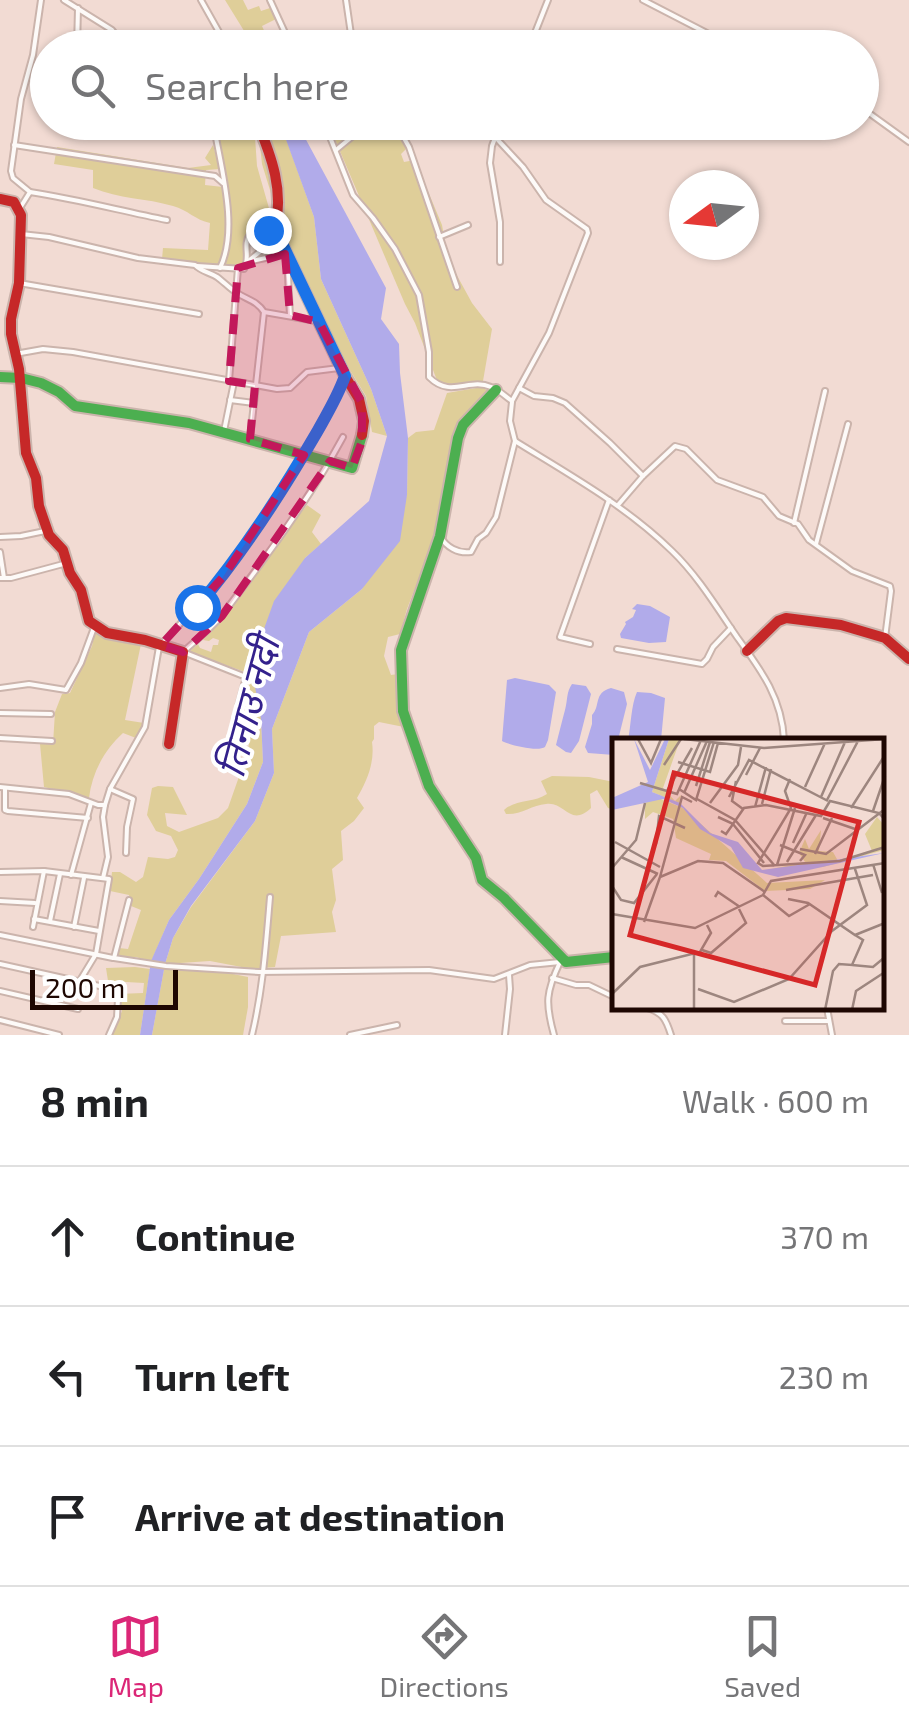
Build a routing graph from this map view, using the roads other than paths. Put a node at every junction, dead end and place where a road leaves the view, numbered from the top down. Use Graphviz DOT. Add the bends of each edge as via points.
graph roads {
  1 [pos="41,0"];
  2 [pos="64,0"];
  3 [pos="201,0"];
  4 [pos="270,0"];
  5 [pos="346,0"];
  6 [pos="548,0"];
  7 [pos="643,0"];
  8 [pos="78,8"];
  9 [pos="37,30"];
  10 [pos="77,30"];
  11 [pos="112,30"];
  12 [pos="217,30"];
  13 [pos="284,30"];
  14 [pos="350,30"];
  15 [pos="536,30"];
  16 [pos="701,30"];
  17 [pos="30,64"];
  18 [pos="879,120"];
  19 [pos="216,140"];
  20 [pos="263,140"];
  21 [pos="332,140"];
  22 [pos="348,140"];
  23 [pos="405,140"];
  24 [pos="495,140"];
  25 [pos="498,140"];
  26 [pos="909,142"];
  27 [pos="14,145"];
  28 [pos="336,150"];
  29 [pos="224,183"];
  30 [pos="30,192"];
  31 [pos="0,199"];
  32 [pos="20,208"];
  33 [pos="167,220"];
  34 [pos="468,226"];
  35 [pos="275,229"];
  36 [pos="21,234"];
  37 [pos="439,237"];
  38 [pos="288,258"];
  39 [pos="248,262"];
  40 [pos="500,262"];
  41 [pos="195,265"];
  42 [pos="220,268"];
  43 [pos="238,268"];
  44 [pos="19,284"];
  45 [pos="456,287"];
  46 [pos="238,294"];
  47 [pos="264,312"];
  48 [pos="198,314"];
  49 [pos="290,316"];
  50 [pos="319,322"];
  51 [pos="15,354"];
  52 [pos="344,372"];
  53 [pos="0,376"];
  54 [pos="19,376"];
  55 [pos="232,382"];
  56 [pos="255,385"];
  57 [pos="518,388"];
  58 [pos="496,390"];
  59 [pos="824,390"];
  60 [pos="230,400"];
  61 [pos="512,401"];
  62 [pos="254,402"];
  63 [pos="848,424"];
  64 [pos="224,432"];
  65 [pos="342,437"];
  66 [pos="250,439"];
  67 [pos="516,441"];
  68 [pos="304,455"];
  69 [pos="330,461"];
  70 [pos="643,476"];
  71 [pos="609,500"];
  72 [pos="618,505"];
  73 [pos="794,522"];
  74 [pos="48,530"];
  75 [pos="440,536"];
  76 [pos="0,538"];
  77 [pos="816,544"];
  78 [pos="0,552"];
  79 [pos="67,563"];
  80 [pos="2,578"];
  81 [pos="95,625"];
  82 [pos="731,628"];
  83 [pos="885,638"];
  84 [pos="590,644"];
  85 [pos="161,645"];
  86 [pos="617,649"];
  87 [pos="747,650"];
  88 [pos="183,652"];
  89 [pos="909,659"];
  90 [pos="0,688"];
  91 [pos="238,707"];
  92 [pos="0,713"];
  93 [pos="52,714"];
  94 [pos="0,738"];
  95 [pos="784,738"];
  96 [pos="52,741"];
  97 [pos="170,744"];
  98 [pos="2,788"];
  99 [pos="110,789"];
  100 [pos="91,802"];
  101 [pos="105,805"];
  102 [pos="88,818"];
  103 [pos="126,853"];
  104 [pos="44,871"];
  105 [pos="0,872"];
  106 [pos="60,874"];
  107 [pos="71,875"];
  108 [pos="84,878"];
  109 [pos="104,878"];
  110 [pos="270,897"];
  111 [pos="129,900"];
  112 [pos="0,901"];
  113 [pos="37,903"];
  114 [pos="34,918"];
  115 [pos="50,921"];
  116 [pos="74,926"];
  117 [pos="33,927"];
  118 [pos="99,931"];
  119 [pos="0,934"];
  120 [pos="96,954"];
  121 [pos="612,957"];
  122 [pos="114,958"];
  123 [pos="563,962"];
  124 [pos="0,964"];
  125 [pos="264,972"];
  126 [pos="508,974"];
  127 [pos="551,978"];
  128 [pos="79,982"];
  129 [pos="0,991"];
  130 [pos="612,995"];
  131 [pos="78,1009"];
  132 [pos="654,1010"];
  133 [pos="827,1010"];
  134 [pos="0,1020"];
  135 [pos="829,1021"];
  136 [pos="785,1022"];
  137 [pos="397,1025"];
  138 [pos="59,1035"];
  139 [pos="109,1035"];
  140 [pos="252,1035"];
  141 [pos="350,1035"];
  142 [pos="505,1035"];
  143 [pos="554,1035"];
  144 [pos="671,1035"];
  145 [pos="832,1035"];
  1 -- 9 [label="street"];
  2 -- 8 [label="street"];
  3 -- 12 [label="street"];
  4 -- 13 [label="street"];
  5 -- 14 [label="street"];
  6 -- 15 [label="street"];
  7 -- 16 [label="street"];
  8 -- 10 [label="street"];
  8 -- 11 [label="street"];
  17 -- 27 [label="street"];
  18 -- 26 [label="street"];
  19 -- 29 [label="street"];
  20 -- 35 [label="street" via="280,192"];
  21 -- 28 [label="street"];
  22 -- 28 [label="street"];
  23 -- 37 [label="street"];
  24 -- 40 [label="street" via="490,163"];
  25 -- 57 [label="street" via="546,200 588,231 549,333"];
  27 -- 29 [label="street" via="200,173"];
  27 -- 30 [label="street" via="13,178"];
  28 -- 58 [label="street" via="353,195 420,294 429,376 439,386"];
  29 -- 42 [label="street" via="228,218"];
  30 -- 32 [label="street"];
  30 -- 33 [label="street"];
  31 -- 32 [label="street"];
  32 -- 36 [label="street"];
  34 -- 37 [label="street"];
  35 -- 38 [label="street"];
  35 -- 39 [label="street"];
  35 -- 39 [label="street" via="250,234"];
  36 -- 41 [label="street"];
  36 -- 44 [label="street"];
  37 -- 45 [label="street"];
  38 -- 39 [label="street"];
  38 -- 49 [label="street"];
  38 -- 50 [label="street"];
  39 -- 43 [label="street"];
  41 -- 42 [label="street"];
  41 -- 46 [label="street"];
  42 -- 43 [label="street"];
  43 -- 46 [label="street"];
  44 -- 48 [label="street"];
  44 -- 51 [label="street" via="11,334"];
  46 -- 47 [label="street"];
  46 -- 55 [label="street"];
  47 -- 49 [label="street"];
  47 -- 56 [label="street"];
  49 -- 50 [label="street"];
  50 -- 52 [label="street"];
  51 -- 54 [label="street"];
  51 -- 55 [label="street" via="72,352"];
  52 -- 56 [label="street" via="307,372 290,388"];
  52 -- 68 [label="street"];
  52 -- 69 [label="street" via="362,403 362,441 352,468"];
  53 -- 54 [label="street"];
  54 -- 64 [label="street" via="63,393 74,406"];
  54 -- 74 [label="street" via="26,453"];
  55 -- 56 [label="street"];
  55 -- 60 [label="street"];
  56 -- 62 [label="street"];
  57 -- 61 [label="street"];
  57 -- 70 [label="street" via="566,403"];
  58 -- 61 [label="street"];
  58 -- 75 [label="street" via="461,429"];
  59 -- 73 [label="street"];
  60 -- 62 [label="street"];
  60 -- 64 [label="street"];
  61 -- 67 [label="street"];
  62 -- 66 [label="street"];
  63 -- 77 [label="street"];
  64 -- 66 [label="street"];
  65 -- 69 [label="street"];
  66 -- 68 [label="street"];
  67 -- 71 [label="street"];
  67 -- 75 [label="street" via="486,534 466,553"];
  68 -- 69 [label="street"];
  68 -- 85 [label="street" via="223,576"];
  69 -- 88 [label="street" via="222,616"];
  70 -- 72 [label="street"];
  70 -- 73 [label="street" via="680,446 713,478 760,496"];
  71 -- 72 [label="street"];
  71 -- 84 [label="street" via="560,637"];
  72 -- 82 [label="street" via="674,552"];
  73 -- 77 [label="street"];
  74 -- 76 [label="street"];
  74 -- 79 [label="street"];
  75 -- 123 [label="street" via="401,650 403,711 428,786 476,858 482,880"];
  77 -- 83 [label="street" via="852,571 891,588"];
  78 -- 80 [label="street"];
  79 -- 80 [label="street"];
  79 -- 81 [label="street"];
  81 -- 85 [label="street"];
  81 -- 90 [label="street" via="66,690"];
  82 -- 86 [label="street" via="702,664"];
  82 -- 87 [label="street"];
  83 -- 87 [label="street" via="786,618"];
  83 -- 89 [label="street"];
  85 -- 88 [label="street"];
  85 -- 99 [label="street" via="145,726"];
  87 -- 95 [label="street" via="779,706"];
  88 -- 91 [label="street" via="246,677"];
  88 -- 97 [label="street"];
  92 -- 93 [label="street"];
  94 -- 96 [label="street"];
  98 -- 100 [label="street"];
  98 -- 102 [label="street" via="8,811"];
  99 -- 101 [label="street"];
  99 -- 103 [label="street" via="133,800"];
  100 -- 101 [label="street"];
  100 -- 102 [label="street"];
  101 -- 109 [label="street"];
  102 -- 107 [label="street"];
  104 -- 105 [label="street"];
  104 -- 106 [label="street"];
  104 -- 113 [label="street"];
  106 -- 107 [label="street"];
  106 -- 115 [label="street"];
  107 -- 108 [label="street"];
  108 -- 109 [label="street"];
  108 -- 116 [label="street"];
  109 -- 118 [label="street" via="110,879"];
  110 -- 125 [label="street"];
  111 -- 122 [label="street"];
  112 -- 113 [label="street"];
  113 -- 114 [label="street"];
  114 -- 115 [label="street"];
  114 -- 117 [label="street"];
  115 -- 116 [label="street"];
  116 -- 118 [label="street"];
  118 -- 120 [label="street"];
  119 -- 120 [label="street"];
  120 -- 122 [label="street"];
  120 -- 128 [label="street"];
  121 -- 123 [label="street"];
  122 -- 125 [label="street"];
  123 -- 126 [label="street"];
  123 -- 127 [label="street"];
  124 -- 128 [label="street"];
  125 -- 126 [label="street" via="429,970 494,979"];
  125 -- 140 [label="street"];
  126 -- 142 [label="street"];
  127 -- 130 [label="street"];
  127 -- 143 [label="street"];
  128 -- 139 [label="street" via="104,987 118,999"];
  129 -- 131 [label="street"];
  132 -- 144 [label="street" via="665,1017"];
  133 -- 135 [label="street"];
  134 -- 138 [label="street"];
  135 -- 136 [label="street"];
  135 -- 145 [label="street"];
  137 -- 141 [label="street"];
}
